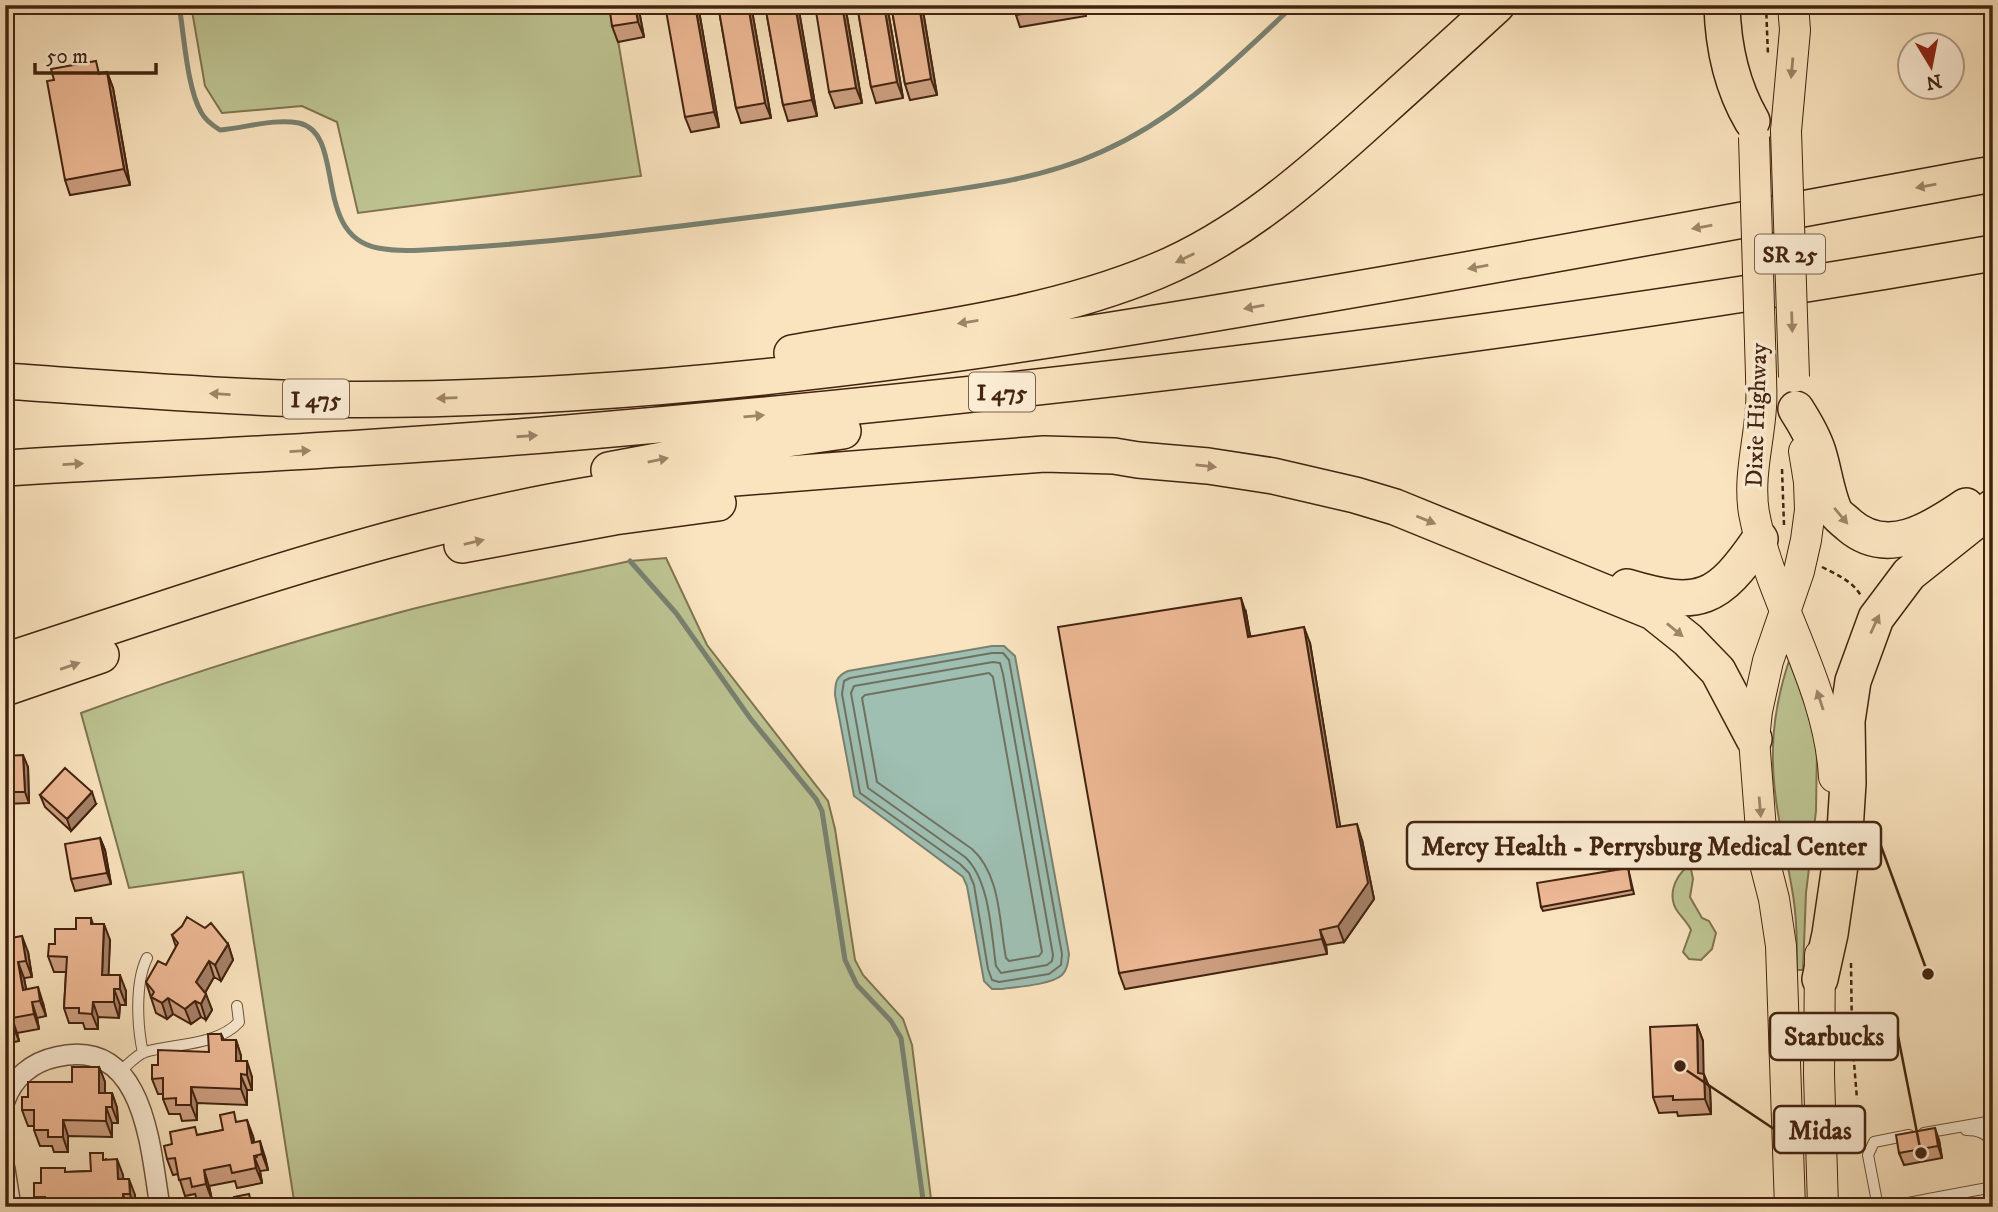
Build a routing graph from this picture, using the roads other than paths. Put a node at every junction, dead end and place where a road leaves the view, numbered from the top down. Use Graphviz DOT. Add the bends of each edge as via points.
graph roads {
  1 [pos="1497,5"];
  2 [pos="1519,5"];
  3 [pos="1722,5"];
  4 [pos="1740,5"];
  5 [pos="1793,5"];
  6 [pos="1753,129"];
  7 [pos="1993,174"];
  8 [pos="1284,195"];
  9 [pos="1993,253"];
  10 [pos="1822,283"];
  11 [pos="5,379"];
  12 [pos="564,393"];
  13 [pos="1795,393"];
  14 [pos="1138,460"];
  15 [pos="5,468"];
  16 [pos="1993,490"];
  17 [pos="1993,508"];
  18 [pos="1760,539"];
  19 [pos="1503,550"];
  20 [pos="1785,611"];
  21 [pos="5,650"];
  22 [pos="5,661"];
  23 [pos="5,688"];
  24 [pos="1754,739"];
  25 [pos="147,958"];
  26 [pos="1820,979"];
  27 [pos="237,1006"];
  28 [pos="1784,1026"];
  29 [pos="143,1053"];
  30 [pos="119,1072"];
  31 [pos="8,1088"];
  32 [pos="1993,1121"];
  33 [pos="1993,1145"];
  34 [pos="1870,1148"];
  35 [pos="5,1169"];
  36 [pos="1993,1187"];
  37 [pos="1935,1203"];
  38 [pos="11,1207"];
  39 [pos="160,1207"];
  40 [pos="1790,1207"];
  41 [pos="1807,1207"];
  42 [pos="1823,1207"];
  43 [pos="1878,1207"];
  44 [pos="1888,1207"];
  1 -- 8 [label="highway"];
  2 -- 8 [label="highway" via="1371,135"];
  3 -- 6 [label="highway" via="1732,76"];
  4 -- 6 [label="main road, Dixie Highway"];
  5 -- 13 [label="main road, Dixie Highway / SR 25, one-way, bridge" via="1786,131"];
  6 -- 18 [label="main road, Dixie Highway, bridge" via="1761,408 1752,480"];
  7 -- 12 [label="highway, I 475, one-way" via="1130,328 794,374"];
  8 -- 12 [label="highway, one-way" via="1203,249 1113,288 1066,302"];
  9 -- 10 [label="highway, I 475"];
  15 -- 10 [label="highway, I 475, one-way" via="435,443 919,401 1262,363"];
  21 -- 10 [label="highway, one-way" via="419,517 630,465 793,437 1122,400 1410,359"];
  12 -- 11 [label="highway, I 475, one-way" via="309,399"];
  13 -- 16 [label="highway, one-way" via="1818,450 1835,513 1860,535 1890,541 1918,534"];
  13 -- 20 [label="main road, Dixie Highway / SR 25" via="1810,482 1810,510 1799,571"];
  14 -- 19 [label="highway, one-way" via="1273,476 1355,495"];
  14 -- 22 [label="highway" via="1044,454 684,482 590,495 381,541"];
  23 -- 14 [label="highway, one-way" via="320,581 492,538 676,508"];
  26 -- 17 [label="highway, one-way" via="1845,831 1847,721 1853,681 1876,618 1909,574"];
  18 -- 19 [label="highway" via="1720,589 1689,598 1658,596"];
  18 -- 20 [label="main road, Dixie Highway"];
  19 -- 24 [label="highway, one-way" via="1653,612 1718,671"];
  20 -- 24 [label="main road, Dixie Highway / SR 25" via="1768,661"];
  26 -- 20 [label="main road, Dixie Highway, one-way" via="1821,891 1835,788 1833,752 1822,707"];
  24 -- 28 [label="main road, Dixie Highway, one-way" via="1763,856 1781,946"];
  25 -- 29 [label="lane" via="140,972"];
  26 -- 42 [label="main road, Dixie Highway"];
  27 -- 29 [label="lane" via="239,1022 230,1031"];
  28 -- 40 [label="main road, Dixie Highway"];
  28 -- 41 [label="main road" via="1801,1074"];
  29 -- 30 [label="lane"];
  30 -- 31 [label="street" via="90,1056 65,1055 30,1068"];
  30 -- 39 [label="street" via="134,1091 143,1114"];
  32 -- 34 [label="lane" via="1874,1142"];
  33 -- 34 [label="lane" via="1979,1131 1968,1130"];
  34 -- 43 [label="lane"];
  35 -- 38 [label="street"];
  36 -- 37 [label="lane"];
  37 -- 44 [label="lane"];
}
